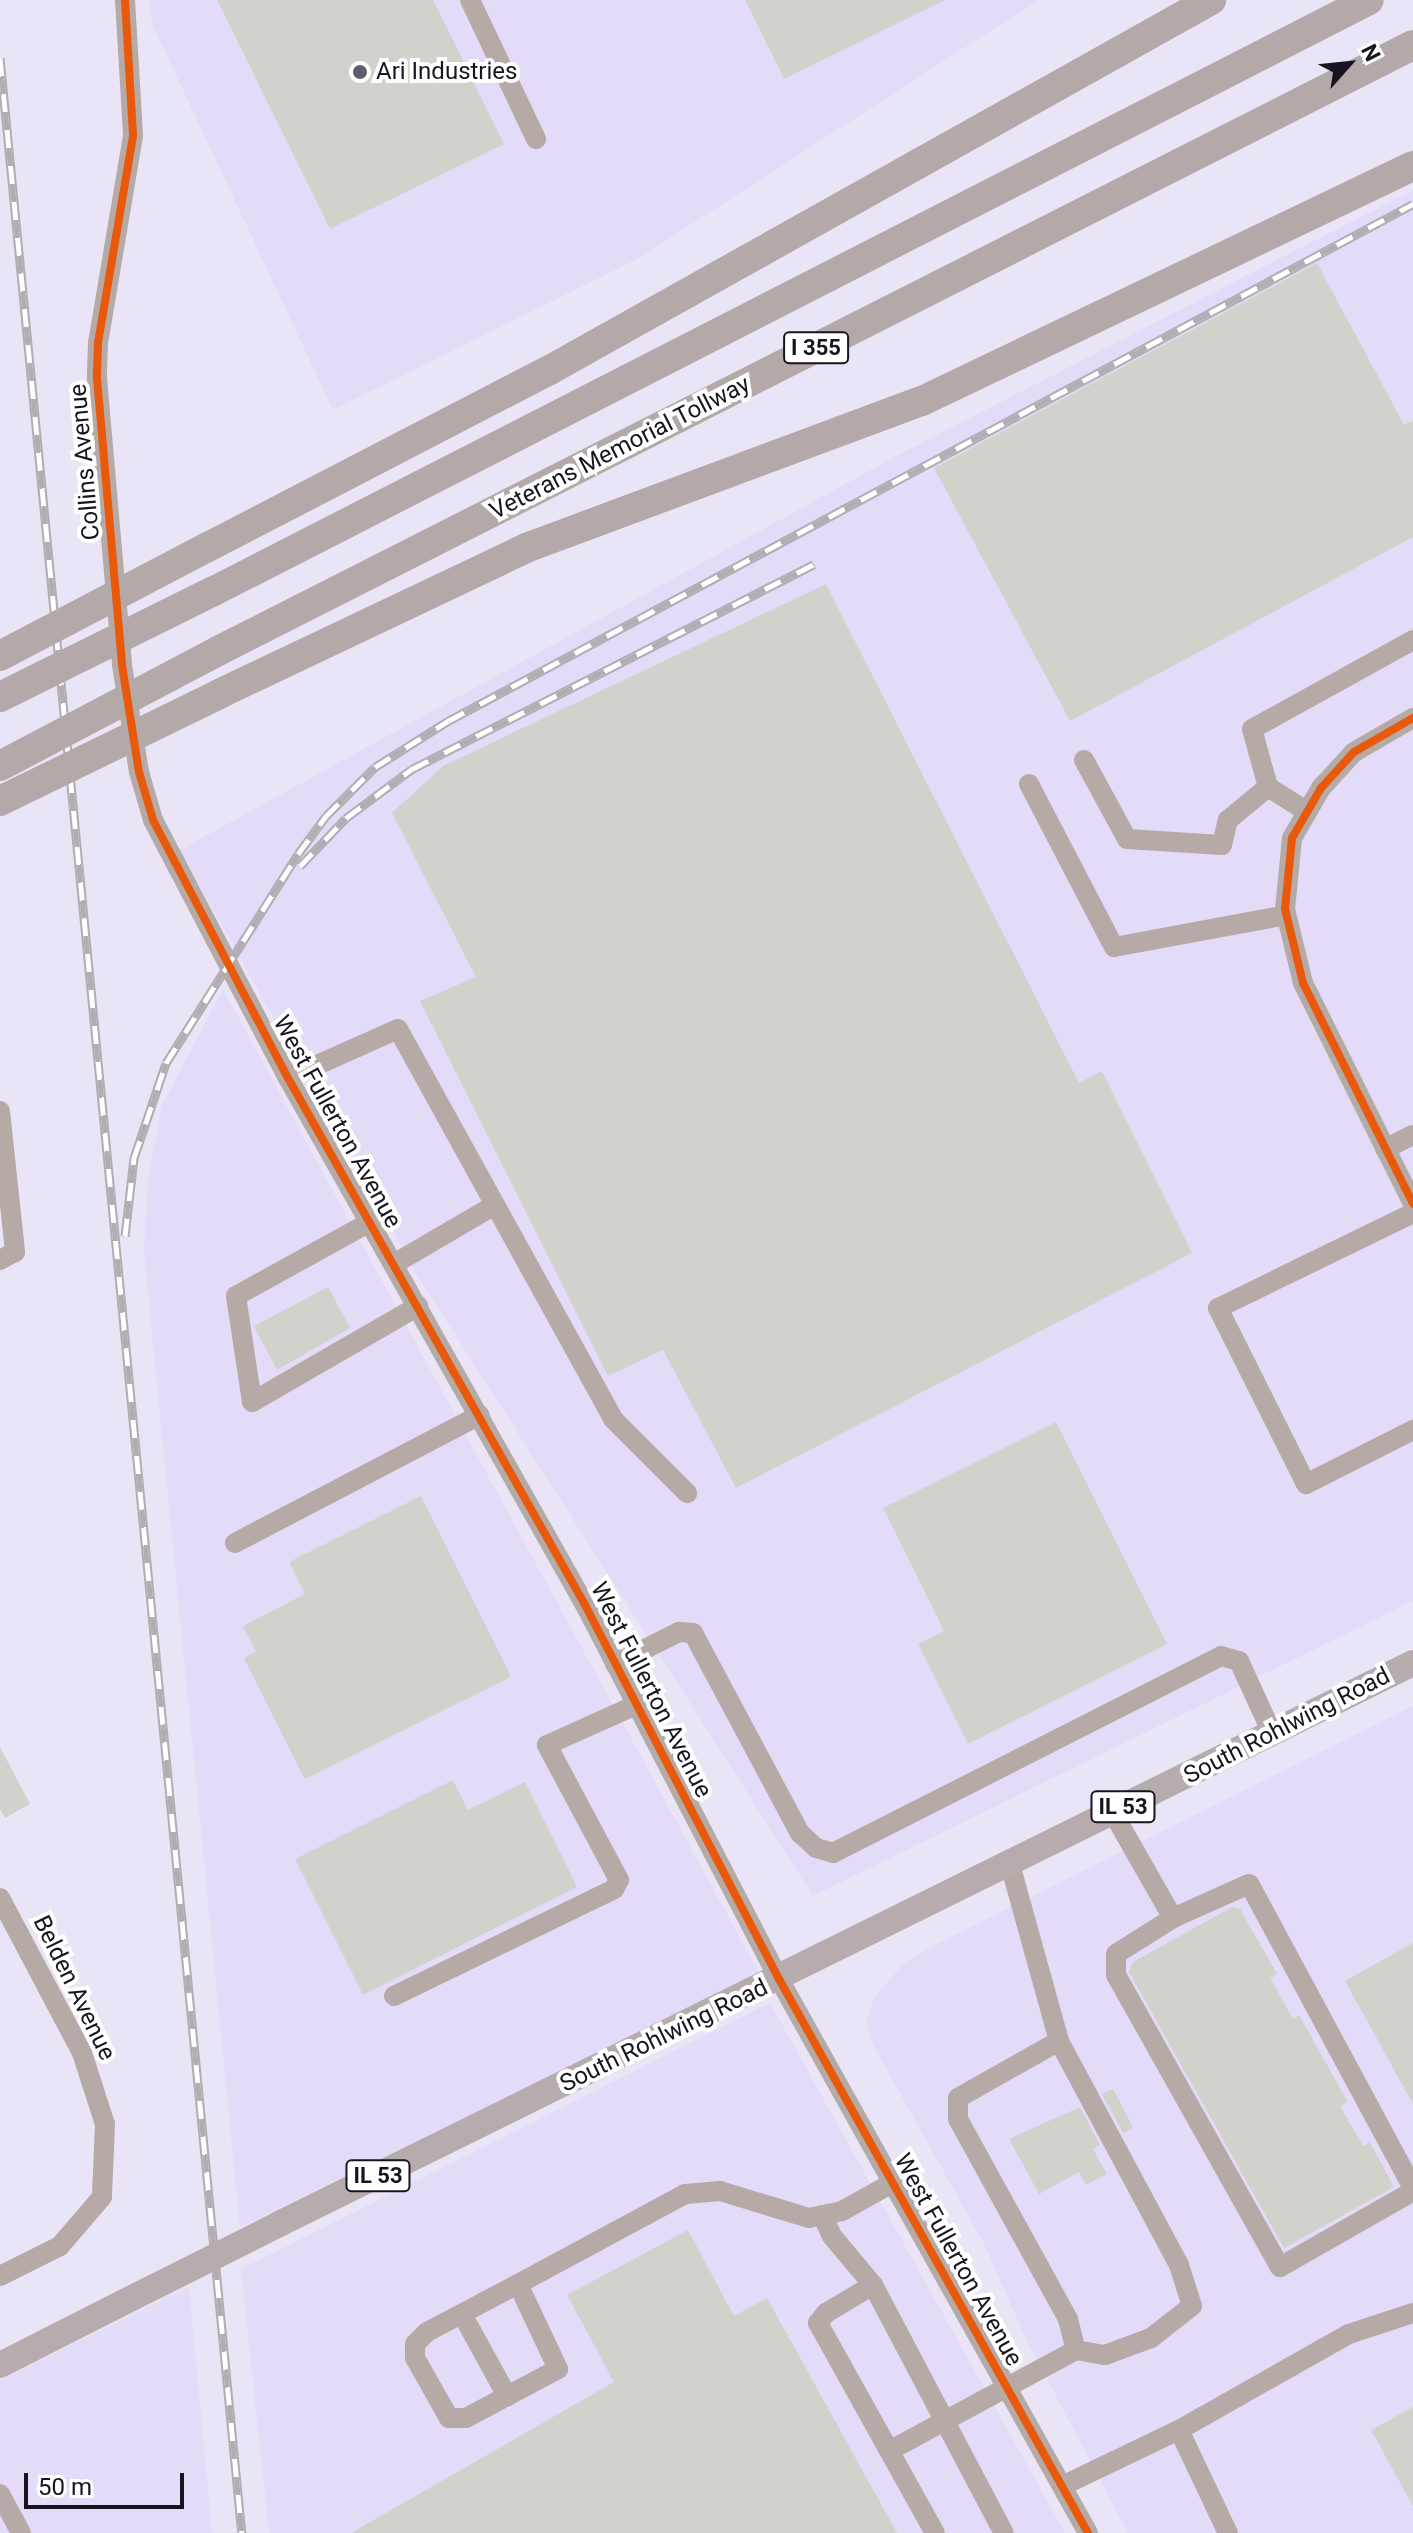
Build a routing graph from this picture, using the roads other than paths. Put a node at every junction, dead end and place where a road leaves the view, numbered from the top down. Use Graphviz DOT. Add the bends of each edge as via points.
graph roads {
  1 [pos="125,0"];
  2 [pos="470,0"];
  3 [pos="1211,0"];
  4 [pos="1369,0"];
  5 [pos="1413,45"];
  6 [pos="536,139"];
  7 [pos="1413,166"];
  8 [pos="1413,640"];
  9 [pos="0,656"];
  10 [pos="0,697"];
  11 [pos="1413,718"];
  12 [pos="1084,760"];
  13 [pos="0,766"];
  14 [pos="1029,784"];
  15 [pos="1268,787"];
  16 [pos="0,801"];
  17 [pos="1306,811"];
  18 [pos="174,867"];
  19 [pos="1286,915"];
  20 [pos="288,1078"];
  21 [pos="0,1111"];
  22 [pos="1413,1135"];
  23 [pos="1385,1149"];
  24 [pos="1413,1204"];
  25 [pos="495,1205"];
  26 [pos="1413,1213"];
  27 [pos="370,1222"];
  28 [pos="7,1256"];
  29 [pos="394,1264"];
  30 [pos="418,1306"];
  31 [pos="480,1415"];
  32 [pos="1413,1430"];
  33 [pos="687,1493"];
  34 [pos="235,1543"];
  35 [pos="1413,1663"];
  36 [pos="615,1664"];
  37 [pos="636,1705"];
  38 [pos="1272,1733"];
  39 [pos="1113,1813"];
  40 [pos="1010,1864"];
  41 [pos="0,1898"];
  42 [pos="1173,1918"];
  43 [pos="779,1979"];
  44 [pos="394,1996"];
  45 [pos="1059,2041"];
  46 [pos="892,2183"];
  47 [pos="1413,2189"];
  48 [pos="822,2215"];
  49 [pos="0,2276"];
  50 [pos="518,2284"];
  51 [pos="873,2285"];
  52 [pos="1413,2313"];
  53 [pos="462,2314"];
  54 [pos="1076,2350"];
  55 [pos="0,2365"];
  56 [pos="1006,2388"];
  57 [pos="507,2396"];
  58 [pos="945,2421"];
  59 [pos="1179,2430"];
  60 [pos="889,2451"];
  61 [pos="1062,2486"];
  62 [pos="0,2494"];
  63 [pos="21,2533"];
  64 [pos="935,2533"];
  65 [pos="1004,2533"];
  66 [pos="1088,2533"];
  67 [pos="1228,2533"];
  1 -- 18 [label="street, Collins Avenue" via="133,136 98,343 97,378 122,665 139,772"];
  2 -- 6 [label="street"];
  3 -- 9 [label="highway, bridge" via="548,371"];
  4 -- 10 [label="highway, I 355, bridge"];
  5 -- 13 [label="highway, Veterans Memorial Tollway / I 355, bridge"];
  7 -- 16 [label="highway, bridge" via="922,401 526,548"];
  8 -- 15 [label="street" via="1252,729"];
  11 -- 17 [label="street" via="1354,752"];
  12 -- 15 [label="street" via="1127,839 1222,845 1228,820"];
  14 -- 19 [label="street" via="1114,947"];
  15 -- 17 [label="street"];
  17 -- 19 [label="street" via="1292,838"];
  18 -- 20 [label="street, West Fullerton Avenue"];
  19 -- 23 [label="street" via="1303,983"];
  20 -- 25 [label="street" via="398,1029"];
  20 -- 27 [label="street, West Fullerton Avenue"];
  21 -- 28 [label="street"];
  22 -- 23 [label="street"];
  23 -- 24 [label="street"];
  25 -- 29 [label="street"];
  25 -- 33 [label="street" via="613,1419"];
  26 -- 32 [label="street" via="1218,1308 1306,1484"];
  27 -- 29 [label="street, West Fullerton Avenue"];
  27 -- 30 [label="street" via="236,1296 252,1402"];
  29 -- 30 [label="street, West Fullerton Avenue"];
  30 -- 31 [label="street, West Fullerton Avenue"];
  31 -- 34 [label="street"];
  31 -- 36 [label="street, West Fullerton Avenue"];
  35 -- 38 [label="main road, South Rohlwing Road / IL 53"];
  36 -- 37 [label="street, West Fullerton Avenue"];
  36 -- 38 [label="street" via="679,1632 693,1633 800,1833 816,1848 833,1853 1221,1656 1239,1661"];
  37 -- 43 [label="street, West Fullerton Avenue"];
  37 -- 44 [label="street" via="547,1745 619,1880 614,1889"];
  38 -- 39 [label="main road, South Rohlwing Road / IL 53"];
  39 -- 40 [label="main road, South Rohlwing Road / IL 53"];
  39 -- 42 [label="street"];
  40 -- 43 [label="main road, South Rohlwing Road / IL 53"];
  40 -- 45 [label="street"];
  41 -- 49 [label="street, Belden Avenue" via="82,2053 105,2124 102,2197 60,2246"];
  42 -- 47 [label="street" via="1249,1884"];
  42 -- 47 [label="street" via="1116,1954 1116,1975 1280,2267"];
  43 -- 46 [label="street, West Fullerton Avenue"];
  43 -- 55 [label="main road, South Rohlwing Road / IL 53, bridge"];
  45 -- 54 [label="street" via="958,2098 958,2119 1068,2319"];
  45 -- 54 [label="street" via="1179,2265 1192,2306 1151,2338 1105,2355"];
  46 -- 48 [label="street" via="842,2211"];
  46 -- 56 [label="street, West Fullerton Avenue"];
  48 -- 50 [label="street" via="809,2218 720,2191 685,2194"];
  48 -- 51 [label="street" via="832,2236"];
  50 -- 53 [label="street"];
  50 -- 57 [label="street" via="558,2369"];
  51 -- 58 [label="street"];
  51 -- 60 [label="street" via="818,2323"];
  52 -- 59 [label="street" via="1349,2334"];
  53 -- 57 [label="street"];
  53 -- 57 [label="street" via="427,2332 415,2344 415,2358 449,2418 466,2418"];
  54 -- 56 [label="street"];
  56 -- 58 [label="street"];
  56 -- 61 [label="street, West Fullerton Avenue"];
  58 -- 60 [label="street"];
  58 -- 65 [label="street"];
  59 -- 61 [label="street"];
  59 -- 67 [label="street"];
  60 -- 64 [label="street"];
  61 -- 66 [label="street, West Fullerton Avenue"];
  62 -- 63 [label="street"];
}
